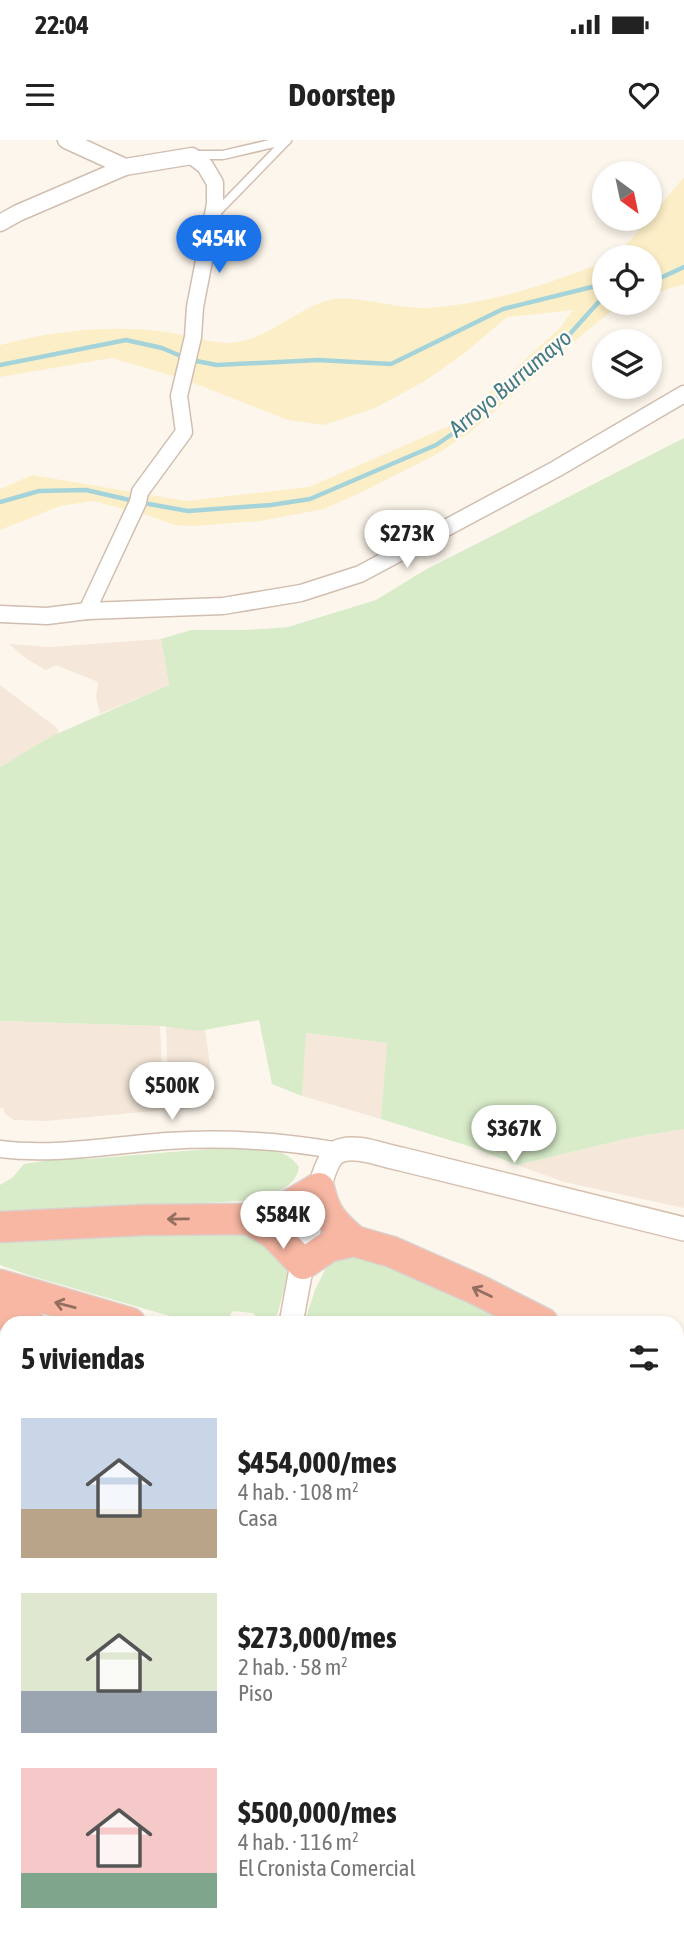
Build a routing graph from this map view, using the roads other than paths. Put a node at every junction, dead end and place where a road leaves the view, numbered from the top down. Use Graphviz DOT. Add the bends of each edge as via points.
graph roads {
  1 [pos="66,140"];
  2 [pos="288,140"];
  3 [pos="192,156"];
  4 [pos="125,167"];
  5 [pos="211,220"];
  6 [pos="0,223"];
  7 [pos="684,394"];
  8 [pos="87,611"];
  9 [pos="0,614"];
  10 [pos="0,1149"];
  11 [pos="339,1151"];
  12 [pos="319,1188"];
  13 [pos="249,1219"];
  14 [pos="0,1227"];
  15 [pos="684,1229"];
  16 [pos="354,1241"];
  17 [pos="303,1264"];
  18 [pos="0,1285"];
  19 [pos="106,1316"];
  20 [pos="292,1316"];
  21 [pos="529,1316"];
  1 -- 4 [label="street"];
  2 -- 3 [label="lane" via="223,155"];
  2 -- 5 [label="lane"];
  3 -- 4 [label="street"];
  3 -- 5 [label="street" via="215,183"];
  4 -- 6 [label="street"];
  5 -- 8 [label="street" via="179,396 184,432 140,492"];
  7 -- 8 [label="street" via="556,469 359,574 301,593 223,606"];
  8 -- 9 [label="street" via="47,616"];
  10 -- 11 [label="street" via="52,1151 224,1138"];
  11 -- 12 [label="street" via="330,1158"];
  11 -- 15 [label="street" via="401,1159"];
  12 -- 13 [label="highway" via="275,1214"];
  12 -- 16 [label="highway" via="333,1223"];
  12 -- 17 [label="street"];
  13 -- 14 [label="highway, one-way"];
  13 -- 17 [label="highway" via="273,1233"];
  16 -- 17 [label="highway" via="328,1247"];
  21 -- 16 [label="highway, one-way" via="392,1252"];
  17 -- 20 [label="street"];
  19 -- 18 [label="highway, one-way"];
}
